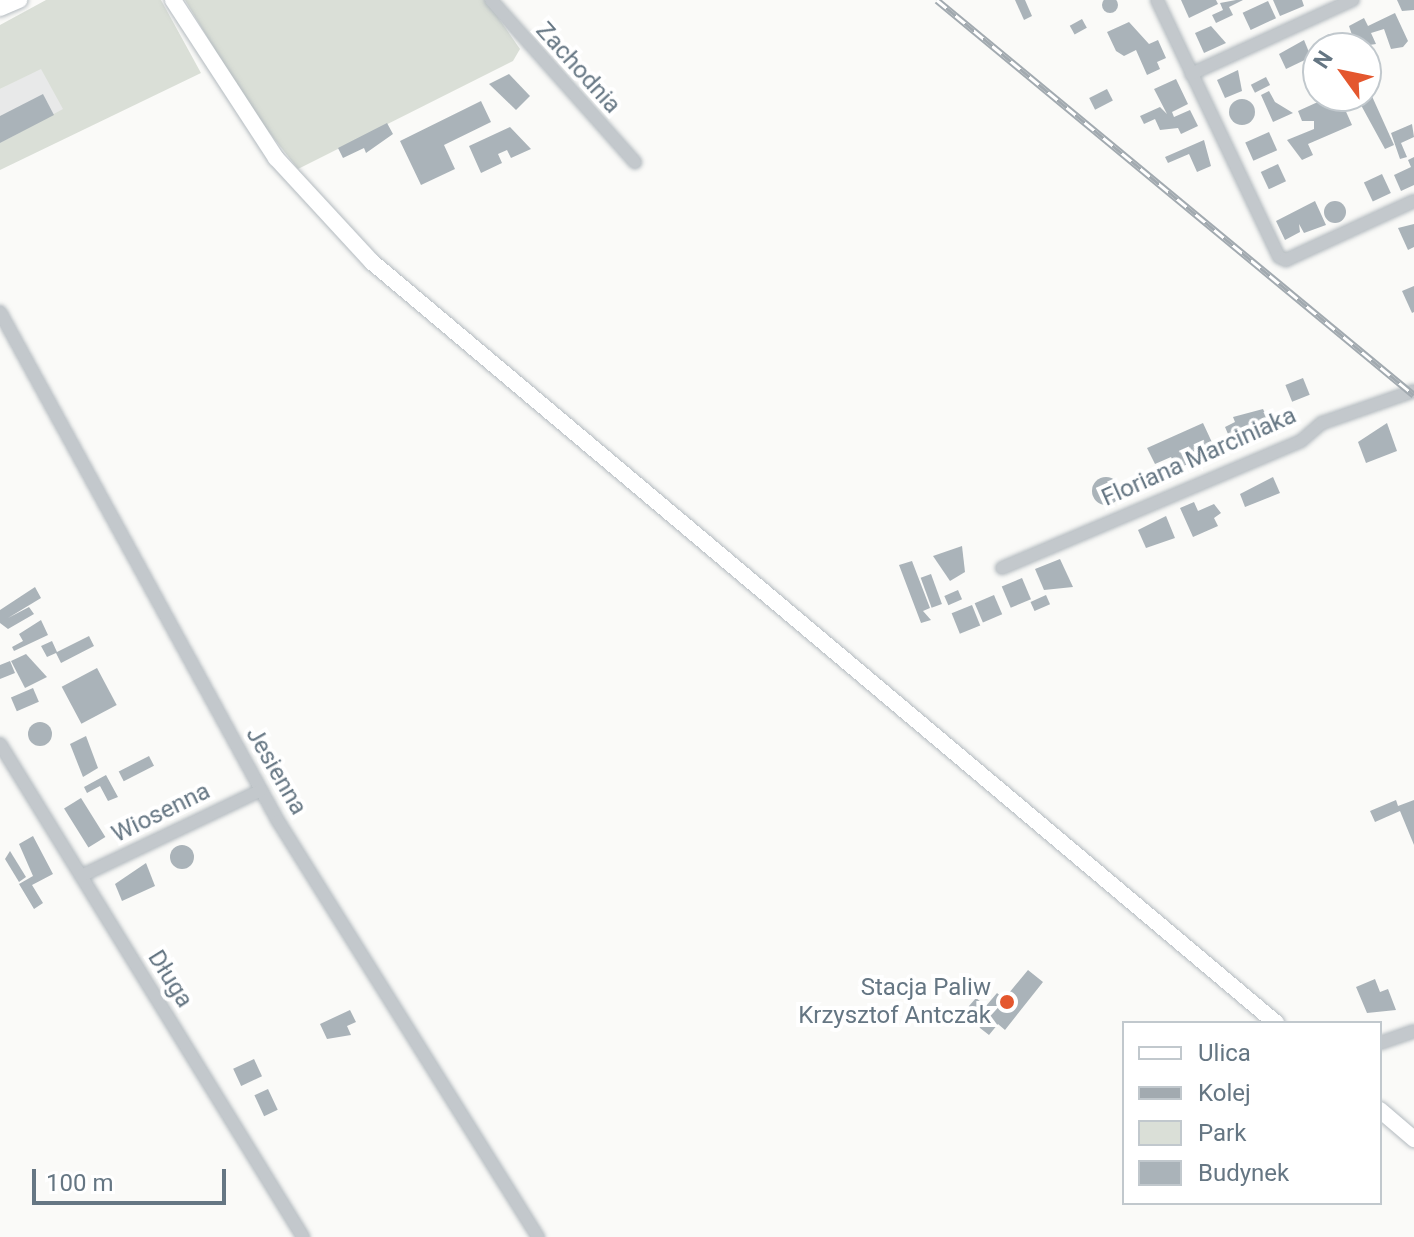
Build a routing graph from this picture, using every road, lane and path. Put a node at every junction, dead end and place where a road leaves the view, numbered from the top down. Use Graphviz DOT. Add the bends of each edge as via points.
graph roads {
  1 [pos="19,0"];
  2 [pos="173,0"];
  3 [pos="491,0"];
  4 [pos="1157,0"];
  5 [pos="1353,0"];
  6 [pos="0,8"];
  7 [pos="1191,74"];
  8 [pos="635,162"];
  9 [pos="1414,201"];
  10 [pos="0,312"];
  11 [pos="1414,391"];
  12 [pos="1002,568"];
  13 [pos="0,744"];
  14 [pos="261,790"];
  15 [pos="81,876"];
  16 [pos="1274,1021"];
  17 [pos="1414,1031"];
  18 [pos="1382,1042"];
  19 [pos="1382,1112"];
  20 [pos="1414,1139"];
  21 [pos="303,1237"];
  22 [pos="538,1237"];
  1 -- 6 [label="main road"];
  2 -- 16 [label="main road" via="276,158 372,262"];
  3 -- 8 [label="street, Zachodnia"];
  4 -- 7 [label="street"];
  5 -- 7 [label="street"];
  7 -- 9 [label="street" via="1274,251 1286,260"];
  10 -- 14 [label="street, Jesienna"];
  11 -- 12 [label="street, Floriana Marciniaka" via="1322,423 1301,441"];
  13 -- 15 [label="street, Długa"];
  14 -- 15 [label="street, Wiosenna"];
  14 -- 22 [label="street, Jesienna"];
  15 -- 21 [label="street, Długa"];
  17 -- 18 [label="street"];
  19 -- 20 [label="main road"];
}
